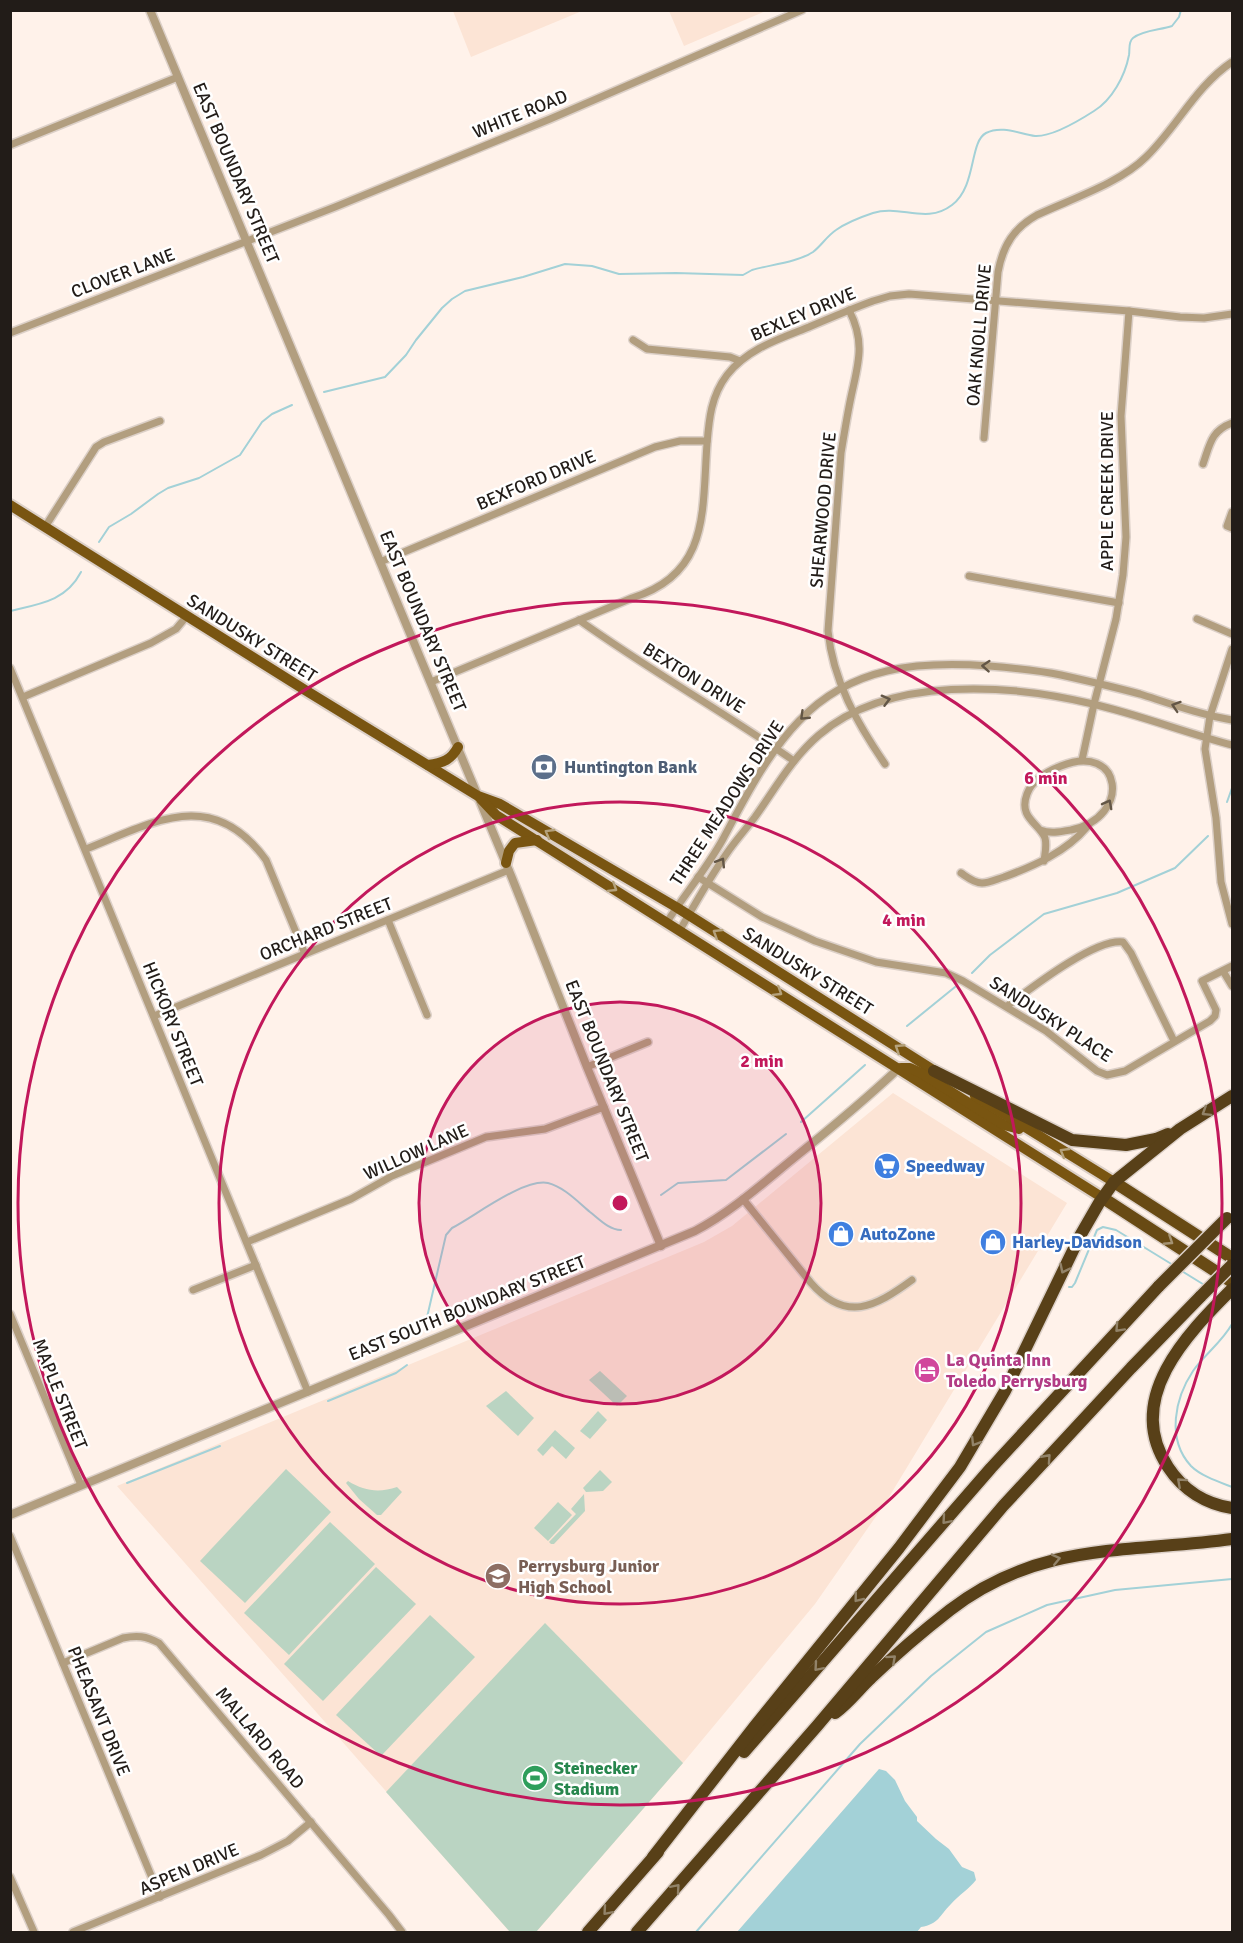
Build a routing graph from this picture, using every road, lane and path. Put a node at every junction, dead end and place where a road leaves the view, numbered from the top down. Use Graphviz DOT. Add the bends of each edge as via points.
graph roads {
  1 [pos="150,10"];
  2 [pos="802,10"];
  3 [pos="1233,62"];
  4 [pos="178,77"];
  5 [pos="10,145"];
  6 [pos="246,242"];
  7 [pos="995,301"];
  8 [pos="849,310"];
  9 [pos="1130,312"];
  10 [pos="1233,314"];
  11 [pos="10,333"];
  12 [pos="633,340"];
  13 [pos="740,361"];
  14 [pos="160,421"];
  15 [pos="1233,423"];
  16 [pos="984,438"];
  17 [pos="708,441"];
  18 [pos="1203,464"];
  19 [pos="10,505"];
  20 [pos="1233,512"];
  21 [pos="45,527"];
  22 [pos="1230,527"];
  23 [pos="380,562"];
  24 [pos="969,576"];
  25 [pos="1119,603"];
  26 [pos="186,617"];
  27 [pos="1197,619"];
  28 [pos="579,620"];
  29 [pos="1233,634"];
  30 [pos="1233,649"];
  31 [pos="10,668"];
  32 [pos="431,682"];
  33 [pos="1100,684"];
  34 [pos="842,688"];
  35 [pos="23,697"];
  36 [pos="1094,704"];
  37 [pos="852,712"];
  38 [pos="1210,716"];
  39 [pos="1233,720"];
  40 [pos="1207,738"];
  41 [pos="1233,745"];
  42 [pos="458,747"];
  43 [pos="776,749"];
  44 [pos="1082,760"];
  45 [pos="794,761"];
  46 [pos="885,764"];
  47 [pos="428,765"];
  48 [pos="478,796"];
  49 [pos="1088,825"];
  50 [pos="1040,830"];
  51 [pos="537,840"];
  52 [pos="86,849"];
  53 [pos="1044,861"];
  54 [pos="508,867"];
  55 [pos="961,873"];
  56 [pos="698,877"];
  57 [pos="708,884"];
  58 [pos="676,908"];
  59 [pos="1230,909"];
  60 [pos="688,915"];
  61 [pos="388,920"];
  62 [pos="667,922"];
  63 [pos="1233,924"];
  64 [pos="680,930"];
  65 [pos="305,954"];
  66 [pos="1233,966"];
  67 [pos="1223,971"];
  68 [pos="1233,986"];
  69 [pos="1006,1006"];
  70 [pos="427,1015"];
  71 [pos="154,1016"];
  72 [pos="1174,1041"];
  73 [pos="648,1042"];
  74 [pos="587,1067"];
  75 [pos="899,1068"];
  76 [pos="934,1071"];
  77 [pos="1233,1095"];
  78 [pos="604,1107"];
  79 [pos="1180,1129"];
  80 [pos="1031,1132"];
  81 [pos="1114,1182"];
  82 [pos="1103,1198"];
  83 [pos="743,1199"];
  84 [pos="1230,1216"];
  85 [pos="247,1242"];
  86 [pos="662,1246"];
  87 [pos="1233,1258"];
  88 [pos="256,1265"];
  89 [pos="1233,1265"];
  90 [pos="912,1280"];
  91 [pos="1233,1282"];
  92 [pos="1233,1289"];
  93 [pos="193,1290"];
  94 [pos="10,1314"];
  95 [pos="308,1392"];
  96 [pos="81,1485"];
  97 [pos="1233,1508"];
  98 [pos="10,1515"];
  99 [pos="10,1536"];
  100 [pos="1233,1539"];
  101 [pos="63,1663"];
  102 [pos="817,1726"];
  103 [pos="311,1822"];
  104 [pos="653,1857"];
  105 [pos="10,1877"];
  106 [pos="160,1897"];
  107 [pos="34,1932"];
  108 [pos="73,1932"];
  109 [pos="402,1932"];
  110 [pos="588,1932"];
  111 [pos="637,1932"];
  1 -- 4 [label="street, EAST BOUNDARY STREET"];
  2 -- 6 [label="street, WHITE ROAD" via="550,119"];
  3 -- 7 [label="street, OAK KNOLL DRIVE" via="1203,87 1137,165 1037,214 1016,230 1000,259"];
  4 -- 5 [label="street"];
  4 -- 6 [label="street, EAST BOUNDARY STREET"];
  6 -- 11 [label="street, CLOVER LANE"];
  6 -- 23 [label="street, EAST BOUNDARY STREET"];
  7 -- 8 [label="street, BEXLEY DRIVE" via="909,294 881,298"];
  7 -- 9 [label="street, BEXLEY DRIVE"];
  7 -- 16 [label="street, OAK KNOLL DRIVE"];
  8 -- 13 [label="street, BEXLEY DRIVE" via="759,348"];
  8 -- 34 [label="street, SHEARWOOD DRIVE" via="857,326 860,352 841,453 828,616 830,651"];
  9 -- 10 [label="street, BEXLEY DRIVE" via="1196,318"];
  9 -- 25 [label="street, APPLE CREEK DRIVE" via="1121,416 1126,537"];
  12 -- 13 [label="street" via="647,349"];
  13 -- 17 [label="street, BEXLEY DRIVE" via="726,376 715,398"];
  14 -- 21 [label="street" via="96,447"];
  15 -- 18 [label="street" via="1218,429"];
  17 -- 23 [label="street, BEXFORD DRIVE" via="680,441 655,447"];
  17 -- 28 [label="street, BEXLEY DRIVE" via="700,532 686,561 658,588"];
  19 -- 21 [label="main road, SANDUSKY STREET"];
  20 -- 22 [label="street"];
  21 -- 26 [label="main road, SANDUSKY STREET"];
  23 -- 32 [label="street, EAST BOUNDARY STREET"];
  24 -- 25 [label="street"];
  25 -- 33 [label="street, APPLE CREEK DRIVE"];
  26 -- 35 [label="street" via="176,629 151,643"];
  26 -- 47 [label="main road, SANDUSKY STREET"];
  27 -- 29 [label="street"];
  28 -- 32 [label="street, BEXLEY DRIVE"];
  28 -- 43 [label="street, BEXTON DRIVE"];
  30 -- 38 [label="street"];
  31 -- 35 [label="street, HICKORY STREET"];
  32 -- 42 [label="street, EAST BOUNDARY STREET"];
  33 -- 34 [label="street, THREE MEADOWS DRIVE, one-way" via="1014,668 934,665 889,670"];
  33 -- 36 [label="street, APPLE CREEK DRIVE"];
  38 -- 33 [label="street, THREE MEADOWS DRIVE, one-way"];
  34 -- 37 [label="street, SHEARWOOD DRIVE"];
  34 -- 43 [label="street, THREE MEADOWS DRIVE, one-way" via="807,713"];
  35 -- 52 [label="street, HICKORY STREET"];
  37 -- 36 [label="street, THREE MEADOWS DRIVE, one-way" via="909,694 972,690 1035,693"];
  36 -- 40 [label="street, THREE MEADOWS DRIVE"];
  36 -- 44 [label="street, APPLE CREEK DRIVE"];
  37 -- 45 [label="street, THREE MEADOWS DRIVE" via="819,734"];
  37 -- 46 [label="street, SHEARWOOD DRIVE"];
  38 -- 39 [label="street, THREE MEADOWS DRIVE"];
  38 -- 40 [label="street"];
  40 -- 41 [label="street, THREE MEADOWS DRIVE"];
  40 -- 59 [label="street" via="1205,755 1216,818 1221,882"];
  42 -- 47 [label="main road" via="448,760"];
  42 -- 48 [label="street, EAST BOUNDARY STREET"];
  43 -- 45 [label="street, BEXTON DRIVE"];
  43 -- 56 [label="street, THREE MEADOWS DRIVE"];
  49 -- 44 [label="street, one-way" via="1104,812 1113,794 1106,769"];
  44 -- 50 [label="street" via="1049,771 1027,793 1028,817"];
  57 -- 45 [label="street, THREE MEADOWS DRIVE, one-way"];
  47 -- 48 [label="main road, SANDUSKY STREET"];
  48 -- 51 [label="main road, SANDUSKY STREET" via="496,815"];
  48 -- 54 [label="street, EAST BOUNDARY STREET"];
  58 -- 48 [label="main road, SANDUSKY STREET, one-way" via="500,804"];
  49 -- 50 [label="street" via="1063,831"];
  49 -- 53 [label="street"];
  50 -- 53 [label="street" via="1047,845"];
  51 -- 54 [label="main road" via="514,843"];
  51 -- 62 [label="main road, SANDUSKY STREET, one-way"];
  52 -- 65 [label="street" via="169,817 199,816 223,823 243,835 266,860"];
  52 -- 71 [label="street, HICKORY STREET"];
  53 -- 55 [label="street" via="981,883"];
  54 -- 61 [label="street, ORCHARD STREET"];
  54 -- 74 [label="street, EAST BOUNDARY STREET"];
  56 -- 57 [label="street, SANDUSKY PLACE"];
  56 -- 58 [label="street, THREE MEADOWS DRIVE"];
  57 -- 60 [label="street, THREE MEADOWS DRIVE"];
  57 -- 69 [label="street, SANDUSKY PLACE" via="795,933 876,962 946,973"];
  58 -- 60 [label="main road, SANDUSKY STREET"];
  58 -- 62 [label="street, THREE MEADOWS DRIVE"];
  59 -- 63 [label="street"];
  60 -- 64 [label="street, THREE MEADOWS DRIVE"];
  76 -- 60 [label="main road, SANDUSKY STREET, one-way"];
  61 -- 65 [label="street, ORCHARD STREET"];
  61 -- 70 [label="street"];
  62 -- 64 [label="main road, SANDUSKY STREET"];
  64 -- 75 [label="main road, SANDUSKY STREET, one-way"];
  65 -- 71 [label="street, ORCHARD STREET"];
  66 -- 67 [label="street"];
  67 -- 68 [label="street"];
  67 -- 72 [label="street, SANDUSKY PLACE" via="1202,981 1216,1010 1215,1016"];
  69 -- 72 [label="street, SANDUSKY PLACE" via="1107,1075 1125,1071"];
  69 -- 72 [label="street" via="1084,954 1124,942"];
  71 -- 85 [label="street, HICKORY STREET"];
  73 -- 74 [label="street"];
  74 -- 78 [label="street, EAST BOUNDARY STREET"];
  75 -- 80 [label="main road" via="921,1073 1004,1125"];
  75 -- 82 [label="main road, SANDUSKY STREET"];
  75 -- 83 [label="street, EAST SOUTH BOUNDARY STREET"];
  76 -- 79 [label="highway" via="1072,1140 1126,1145"];
  76 -- 80 [label="main road, SANDUSKY STREET"];
  77 -- 79 [label="highway, one-way"];
  78 -- 85 [label="street, WILLOW LANE" via="545,1129 486,1137"];
  78 -- 86 [label="street, EAST BOUNDARY STREET"];
  79 -- 81 [label="highway"];
  81 -- 80 [label="main road, SANDUSKY STREET, one-way"];
  81 -- 82 [label="highway"];
  81 -- 87 [label="highway"];
  82 -- 91 [label="highway, one-way"];
  82 -- 104 [label="highway, one-way" via="1080,1236 1005,1391 960,1467"];
  83 -- 86 [label="street, EAST SOUTH BOUNDARY STREET" via="712,1222"];
  83 -- 90 [label="street" via="822,1296 836,1304 852,1308 872,1304"];
  84 -- 104 [label="highway, one-way, bridge" via="991,1468"];
  85 -- 88 [label="street, HICKORY STREET"];
  86 -- 95 [label="street, EAST SOUTH BOUNDARY STREET"];
  88 -- 93 [label="street"];
  88 -- 95 [label="street, HICKORY STREET"];
  102 -- 89 [label="highway, one-way, bridge" via="1003,1506 1100,1400"];
  97 -- 92 [label="highway, one-way" via="1206,1501 1182,1484 1166,1465 1154,1429 1154,1404 1166,1368 1187,1336"];
  94 -- 96 [label="street, MAPLE STREET"];
  95 -- 96 [label="street, EAST SOUTH BOUNDARY STREET"];
  96 -- 98 [label="street, EAST SOUTH BOUNDARY STREET"];
  99 -- 101 [label="street, PHEASANT DRIVE"];
  102 -- 100 [label="highway, one-way" via="944,1614 1000,1579 1071,1555"];
  101 -- 103 [label="street, MALLARD ROAD" via="131,1636 159,1643"];
  101 -- 106 [label="street, PHEASANT DRIVE"];
  111 -- 102 [label="highway, one-way"];
  103 -- 106 [label="street, ASPEN DRIVE" via="278,1847"];
  103 -- 109 [label="street, MALLARD ROAD"];
  104 -- 110 [label="highway, one-way"];
  105 -- 107 [label="street"];
  106 -- 108 [label="street, ASPEN DRIVE"];
}
